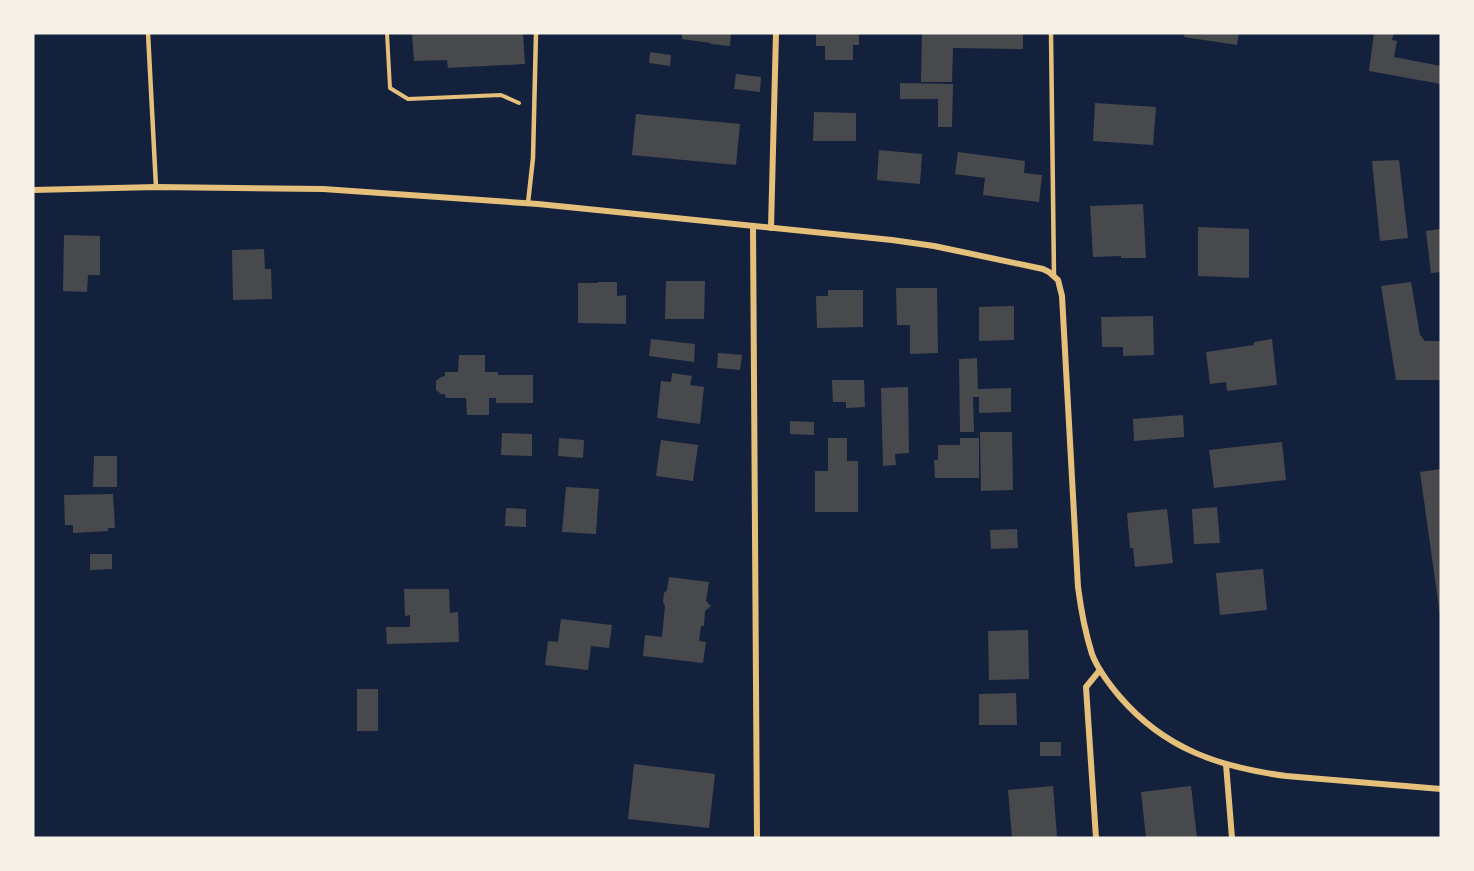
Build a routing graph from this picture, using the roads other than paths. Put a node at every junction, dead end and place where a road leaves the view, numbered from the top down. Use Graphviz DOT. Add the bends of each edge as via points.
graph roads {
  1 [pos="148,33"];
  2 [pos="536,33"];
  3 [pos="776,33"];
  4 [pos="1051,33"];
  5 [pos="156,187"];
  6 [pos="33,190"];
  7 [pos="528,204"];
  8 [pos="753,226"];
  9 [pos="771,228"];
  10 [pos="1054,276"];
  11 [pos="1100,670"];
  12 [pos="1226,764"];
  13 [pos="1441,789"];
  14 [pos="757,838"];
  15 [pos="1096,838"];
  16 [pos="1232,838"];
  1 -- 5 [label="lane"];
  2 -- 7 [label="lane"];
  3 -- 9 [label="street"];
  4 -- 10 [label="lane"];
  5 -- 6 [label="street"];
  5 -- 7 [label="street" via="323,189"];
  7 -- 8 [label="street"];
  8 -- 9 [label="street"];
  8 -- 14 [label="street"];
  9 -- 10 [label="street" via="934,246 1035,267"];
  10 -- 11 [label="street" via="1063,303 1078,587 1085,630"];
  11 -- 12 [label="street" via="1130,708 1166,739"];
  11 -- 15 [label="street" via="1086,687"];
  12 -- 13 [label="street" via="1286,776"];
  12 -- 16 [label="street"];
}
